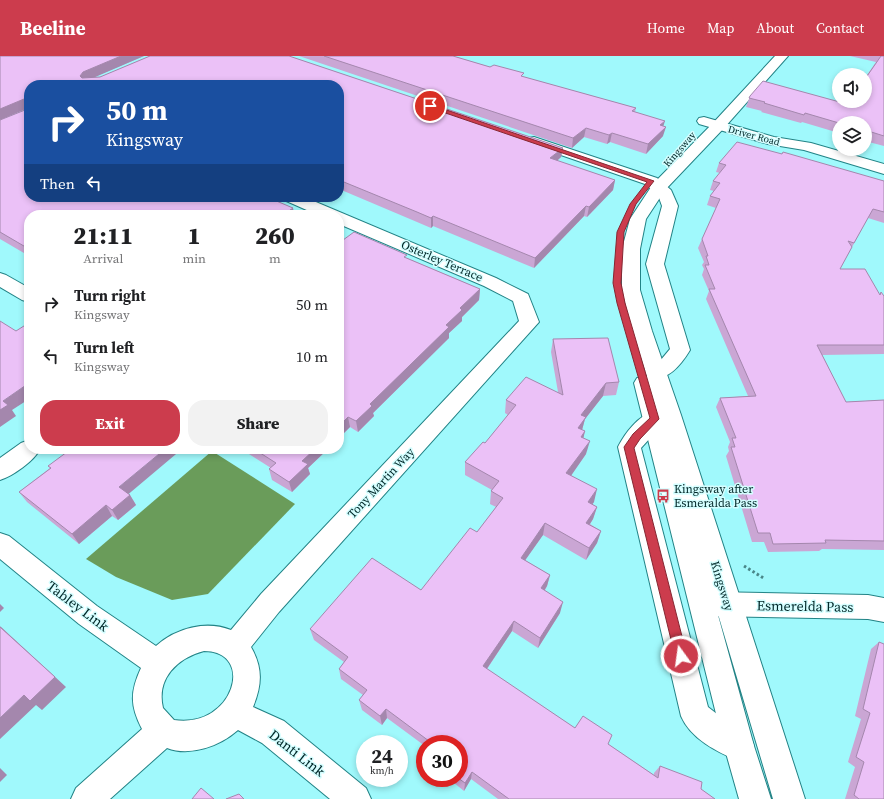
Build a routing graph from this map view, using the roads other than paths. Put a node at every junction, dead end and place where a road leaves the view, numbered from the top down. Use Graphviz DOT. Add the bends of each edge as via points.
graph roads {
  1 [pos="765,56"];
  2 [pos="782,56"];
  3 [pos="715,119"];
  4 [pos="524,138"];
  5 [pos="884,169"];
  6 [pos="655,184"];
  7 [pos="301,202"];
  8 [pos="320,210"];
  9 [pos="344,221"];
  10 [pos="0,279"];
  11 [pos="24,293"];
  12 [pos="528,322"];
  13 [pos="655,372"];
  14 [pos="654,419"];
  15 [pos="24,453"];
  16 [pos="0,470"];
  17 [pos="0,544"];
  18 [pos="715,604"];
  19 [pos="884,610"];
  20 [pos="235,646"];
  21 [pos="158,664"];
  22 [pos="234,713"];
  23 [pos="163,731"];
  24 [pos="739,746"];
  25 [pos="87,799"];
  26 [pos="355,799"];
  27 [pos="755,799"];
  28 [pos="789,799"];
  1 -- 3 [label="street, Kingsway"];
  2 -- 3 [label="street, Kingsway"];
  3 -- 5 [label="street, Driver Road" via="773,141 806,146"];
  3 -- 6 [label="street, Kingsway"];
  4 -- 6 [label="street"];
  6 -- 13 [label="street, Kingsway" via="638,219 631,249 631,290"];
  6 -- 13 [label="street" via="665,193 670,206 655,264 680,350 667,366"];
  6 -- 14 [label="street, Kingsway" via="633,204 620,232 617,283"];
  7 -- 8 [label="street, Osterley Terrace"];
  9 -- 12 [label="street, Osterley Terrace" via="490,282 521,298"];
  10 -- 11 [label="street"];
  12 -- 20 [label="street, Tony Martin Way" via="270,603"];
  13 -- 18 [label="street, Kingsway" via="672,422"];
  14 -- 18 [label="street, Kingsway"];
  14 -- 24 [label="street" via="629,447 696,716 720,736"];
  15 -- 16 [label="street"];
  17 -- 21 [label="street, Tabley Link" via="88,615"];
  18 -- 19 [label="street, Esmerelda Pass" via="868,607"];
  18 -- 24 [label="street, Kingsway"];
  18 -- 28 [label="street, Kingsway"];
  20 -- 21 [label="street" via="221,639 204,638 185,642"];
  20 -- 22 [label="street" via="244,658 248,673 246,691"];
  21 -- 23 [label="street" via="149,680 146,699 150,715"];
  22 -- 23 [label="street" via="218,727 201,735 178,736"];
  22 -- 26 [label="street, Danti Link" via="273,732"];
  23 -- 25 [label="street"];
  24 -- 27 [label="street, Kingsway"];
}
